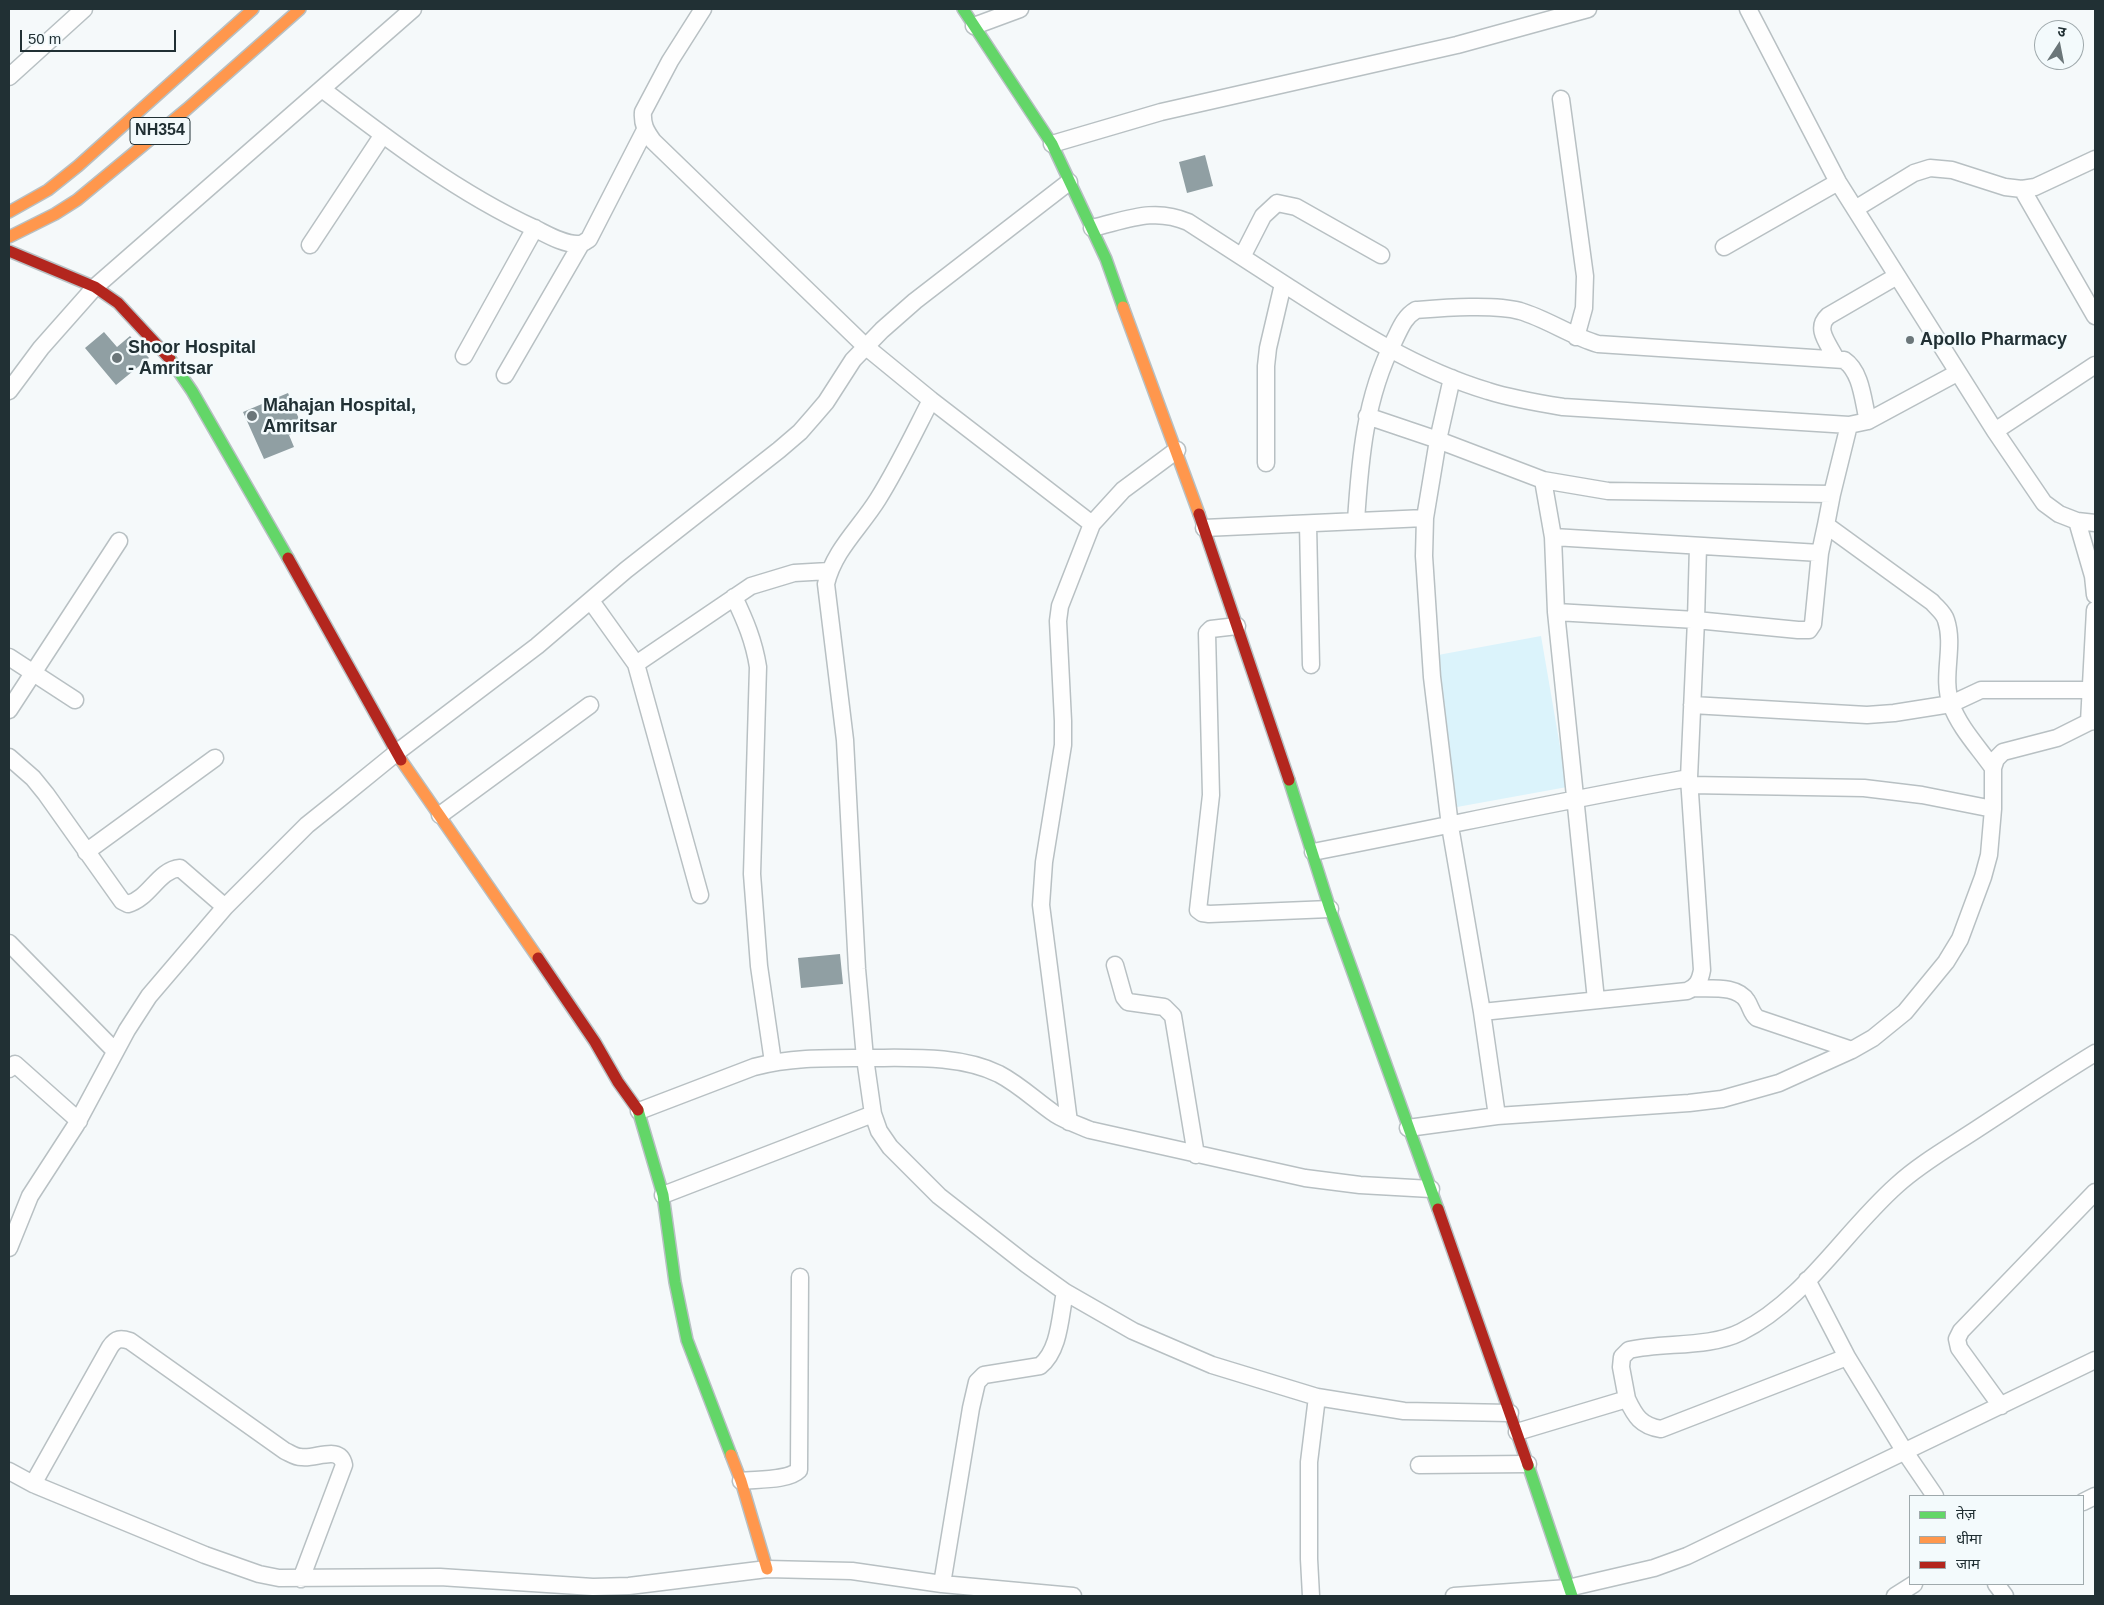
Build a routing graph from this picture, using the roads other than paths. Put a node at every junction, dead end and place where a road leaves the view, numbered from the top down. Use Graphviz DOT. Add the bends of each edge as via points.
graph roads {
  1 [pos="84,9"];
  2 [pos="253,9"];
  3 [pos="300,9"];
  4 [pos="413,9"];
  5 [pos="703,9"];
  6 [pos="963,9"];
  7 [pos="1020,9"];
  8 [pos="1588,9"];
  9 [pos="1748,9"];
  10 [pos="974,26"];
  11 [pos="9,77"];
  12 [pos="322,89"];
  13 [pos="1561,99"];
  14 [pos="645,130"];
  15 [pos="382,136"];
  16 [pos="1052,144"];
  17 [pos="2095,159"];
  18 [pos="1069,182"];
  19 [pos="1838,182"];
  20 [pos="2022,189"];
  21 [pos="1855,209"];
  22 [pos="9,212"];
  23 [pos="9,219"];
  24 [pos="535,228"];
  25 [pos="1092,228"];
  26 [pos="9,229"];
  27 [pos="9,237"];
  28 [pos="581,244"];
  29 [pos="310,245"];
  30 [pos="1724,247"];
  31 [pos="9,252"];
  32 [pos="1381,255"];
  33 [pos="1242,257"];
  34 [pos="1897,276"];
  35 [pos="1284,284"];
  36 [pos="95,287"];
  37 [pos="2095,316"];
  38 [pos="1576,337"];
  39 [pos="865,346"];
  40 [pos="1390,349"];
  41 [pos="464,356"];
  42 [pos="1836,359"];
  43 [pos="2095,364"];
  44 [pos="505,374"];
  45 [pos="1957,374"];
  46 [pos="1452,378"];
  47 [pos="9,391"];
  48 [pos="932,400"];
  49 [pos="1367,416"];
  50 [pos="1868,421"];
  51 [pos="1849,425"];
  52 [pos="1995,432"];
  53 [pos="1438,440"];
  54 [pos="1177,450"];
  55 [pos="1266,463"];
  56 [pos="1543,480"];
  57 [pos="1832,494"];
  58 [pos="1425,518"];
  59 [pos="1356,521"];
  60 [pos="2076,521"];
  61 [pos="2095,522"];
  62 [pos="1092,524"];
  63 [pos="1308,524"];
  64 [pos="1826,525"];
  65 [pos="1204,528"];
  66 [pos="1553,537"];
  67 [pos="119,540"];
  68 [pos="1698,546"];
  69 [pos="1820,553"];
  70 [pos="829,571"];
  71 [pos="2095,595"];
  72 [pos="734,597"];
  73 [pos="591,601"];
  74 [pos="2095,610"];
  75 [pos="1556,612"];
  76 [pos="1696,620"];
  77 [pos="1238,626"];
  78 [pos="9,657"];
  79 [pos="636,664"];
  80 [pos="1311,665"];
  81 [pos="33,673"];
  82 [pos="2091,690"];
  83 [pos="75,700"];
  84 [pos="1950,704"];
  85 [pos="590,705"];
  86 [pos="1692,705"];
  87 [pos="9,710"];
  88 [pos="2092,722"];
  89 [pos="396,753"];
  90 [pos="9,757"];
  91 [pos="215,758"];
  92 [pos="1993,768"];
  93 [pos="1689,781"];
  94 [pos="1575,798"];
  95 [pos="1993,809"];
  96 [pos="440,815"];
  97 [pos="1450,826"];
  98 [pos="86,852"];
  99 [pos="1313,852"];
  100 [pos="700,895"];
  101 [pos="225,908"];
  102 [pos="1330,909"];
  103 [pos="9,943"];
  104 [pos="1115,965"];
  105 [pos="1695,988"];
  106 [pos="1596,1000"];
  107 [pos="1482,1012"];
  108 [pos="1852,1050"];
  109 [pos="115,1051"];
  110 [pos="2095,1053"];
  111 [pos="865,1058"];
  112 [pos="773,1062"];
  113 [pos="9,1070"];
  114 [pos="639,1111"];
  115 [pos="873,1114"];
  116 [pos="1497,1116"];
  117 [pos="79,1121"];
  118 [pos="1069,1122"];
  119 [pos="1408,1128"];
  120 [pos="1196,1155"];
  121 [pos="1431,1189"];
  122 [pos="2095,1192"];
  123 [pos="663,1195"];
  124 [pos="30,1196"];
  125 [pos="9,1219"];
  126 [pos="9,1248"];
  127 [pos="800,1276"];
  128 [pos="1807,1280"];
  129 [pos="1065,1292"];
  130 [pos="1847,1357"];
  131 [pos="2095,1360"];
  132 [pos="1317,1397"];
  133 [pos="1627,1399"];
  134 [pos="2001,1406"];
  135 [pos="1510,1413"];
  136 [pos="1517,1432"];
  137 [pos="1905,1452"];
  138 [pos="1528,1464"];
  139 [pos="1419,1465"];
  140 [pos="9,1470"];
  141 [pos="740,1481"];
  142 [pos="33,1484"];
  143 [pos="1934,1495"];
  144 [pos="767,1569"];
  145 [pos="300,1579"];
  146 [pos="942,1584"];
  147 [pos="1912,1585"];
  148 [pos="1997,1585"];
  149 [pos="1570,1592"];
  150 [pos="1073,1596"];
  151 [pos="1311,1596"];
  152 [pos="1454,1596"];
  153 [pos="1895,1596"];
  154 [pos="2005,1596"];
  1 -- 11 [label="street"];
  2 -- 22 [label="main road, NH354" via="78,166 48,190"];
  3 -- 27 [label="main road, NH354" via="77,200"];
  4 -- 12 [label="street"];
  5 -- 14 [label="street" via="643,112"];
  6 -- 10 [label="main road"];
  7 -- 10 [label="street"];
  8 -- 16 [label="street" via="1457,45 1162,112"];
  9 -- 19 [label="street"];
  10 -- 16 [label="main road"];
  12 -- 15 [label="street"];
  12 -- 36 [label="street"];
  13 -- 38 [label="street" via="1585,276 1584,308"];
  14 -- 28 [label="street" via="589,238"];
  14 -- 39 [label="street"];
  15 -- 24 [label="street" via="451,182"];
  15 -- 29 [label="street"];
  16 -- 18 [label="main road"];
  17 -- 20 [label="street" via="2035,187"];
  18 -- 25 [label="main road"];
  18 -- 39 [label="street" via="915,301"];
  19 -- 21 [label="street"];
  19 -- 30 [label="street"];
  20 -- 21 [label="street" via="2005,187 1952,170 1930,168 1914,173"];
  20 -- 37 [label="street"];
  21 -- 34 [label="street"];
  23 -- 26 [label="main road"];
  24 -- 28 [label="street" via="569,243"];
  24 -- 41 [label="street"];
  25 -- 33 [label="street" via="1156,214 1173,216 1188,222"];
  25 -- 54 [label="main road"];
  28 -- 44 [label="street"];
  31 -- 36 [label="main road"];
  32 -- 33 [label="street" via="1296,208 1277,203 1263,216"];
  33 -- 35 [label="street"];
  34 -- 42 [label="street" via="1822,321 1821,329"];
  34 -- 45 [label="street"];
  35 -- 40 [label="street"];
  35 -- 55 [label="street" via="1266,366"];
  36 -- 47 [label="street" via="41,348"];
  36 -- 89 [label="main road" via="118,303 134,320 192,391"];
  38 -- 40 [label="street" via="1532,315 1505,308 1416,310 1407,316"];
  38 -- 42 [label="street" via="1611,346"];
  39 -- 48 [label="street"];
  39 -- 73 [label="street" via="826,402 800,432"];
  40 -- 46 [label="street"];
  40 -- 49 [label="street"];
  42 -- 50 [label="street" via="1851,365 1857,376"];
  43 -- 52 [label="street"];
  45 -- 50 [label="street"];
  45 -- 52 [label="street"];
  46 -- 51 [label="street" via="1521,400 1563,407"];
  46 -- 53 [label="street"];
  48 -- 62 [label="street"];
  48 -- 70 [label="street" via="877,501 839,551"];
  49 -- 53 [label="street"];
  49 -- 59 [label="street"];
  50 -- 51 [label="street"];
  51 -- 57 [label="street"];
  52 -- 60 [label="street" via="2044,503 2058,514"];
  53 -- 56 [label="street"];
  53 -- 58 [label="street"];
  54 -- 62 [label="street" via="1123,490"];
  54 -- 65 [label="main road"];
  56 -- 57 [label="street" via="1608,491"];
  56 -- 66 [label="street"];
  57 -- 64 [label="street"];
  58 -- 59 [label="street"];
  58 -- 97 [label="street" via="1424,556 1432,677"];
  59 -- 63 [label="street"];
  60 -- 61 [label="street"];
  60 -- 71 [label="street" via="2093,576"];
  62 -- 118 [label="street" via="1060,606 1063,745 1042,882 1042,923"];
  63 -- 65 [label="street"];
  63 -- 80 [label="street"];
  64 -- 69 [label="street"];
  64 -- 84 [label="street" via="1941,611 1948,633 1947,691"];
  65 -- 77 [label="main road"];
  66 -- 68 [label="street"];
  66 -- 75 [label="street"];
  67 -- 81 [label="street"];
  68 -- 69 [label="street"];
  68 -- 76 [label="street"];
  69 -- 76 [label="street" via="1813,624 1809,630"];
  70 -- 72 [label="street" via="786,574 751,586"];
  70 -- 111 [label="street" via="826,598 845,740"];
  72 -- 79 [label="street"];
  72 -- 112 [label="street" via="755,646 758,667 752,874 759,966"];
  73 -- 79 [label="street"];
  73 -- 89 [label="street"];
  74 -- 82 [label="street"];
  75 -- 76 [label="street"];
  75 -- 94 [label="street"];
  76 -- 86 [label="street"];
  77 -- 99 [label="main road"];
  77 -- 102 [label="street" via="1211,629 1207,634 1211,795 1198,910 1209,914"];
  78 -- 81 [label="street"];
  79 -- 100 [label="street"];
  81 -- 83 [label="street"];
  81 -- 87 [label="street"];
  82 -- 84 [label="street" via="1981,690"];
  82 -- 88 [label="street"];
  84 -- 86 [label="street" via="1867,714"];
  84 -- 92 [label="street"];
  85 -- 96 [label="street"];
  86 -- 93 [label="street"];
  88 -- 92 [label="street" via="2057,738 2003,752"];
  89 -- 96 [label="main road"];
  89 -- 101 [label="street" via="307,825"];
  90 -- 98 [label="street" via="41,789"];
  91 -- 98 [label="street"];
  92 -- 95 [label="street"];
  93 -- 94 [label="street"];
  93 -- 95 [label="street" via="1864,788"];
  93 -- 105 [label="street" via="1702,970"];
  94 -- 97 [label="street"];
  94 -- 106 [label="street"];
  95 -- 108 [label="street" via="1989,855 1960,939 1946,962 1905,1012"];
  96 -- 114 [label="main road"];
  97 -- 99 [label="street"];
  97 -- 107 [label="street"];
  98 -- 101 [label="street" via="115,894 128,904 138,901 171,869 180,868"];
  99 -- 102 [label="main road"];
  101 -- 109 [label="street" via="149,996"];
  102 -- 119 [label="main road"];
  103 -- 109 [label="street"];
  104 -- 120 [label="street" via="1128,1002 1164,1008 1173,1016"];
  105 -- 106 [label="street"];
  105 -- 108 [label="street" via="1738,992 1749,1002 1752,1014 1757,1018"];
  106 -- 107 [label="street"];
  107 -- 116 [label="street"];
  108 -- 116 [label="street" via="1779,1083 1722,1099"];
  109 -- 117 [label="street"];
  110 -- 128 [label="street" via="1913,1172 1879,1202"];
  111 -- 112 [label="street" via="819,1057"];
  111 -- 115 [label="street"];
  111 -- 118 [label="street" via="921,1058 978,1067 1019,1085"];
  112 -- 114 [label="street"];
  113 -- 117 [label="street" via="15,1064"];
  114 -- 123 [label="main road"];
  115 -- 123 [label="street"];
  115 -- 129 [label="street" via="890,1147 939,1196"];
  116 -- 119 [label="street"];
  117 -- 124 [label="street"];
  118 -- 120 [label="street"];
  119 -- 121 [label="main road"];
  120 -- 121 [label="street" via="1336,1182"];
  121 -- 135 [label="main road"];
  122 -- 134 [label="street" via="1961,1331 1957,1339 1959,1348"];
  123 -- 141 [label="main road" via="676,1290 687,1340"];
  124 -- 125 [label="street"];
  124 -- 126 [label="street"];
  127 -- 141 [label="street" via="800,1470 787,1477"];
  128 -- 130 [label="street"];
  128 -- 133 [label="street" via="1775,1310 1740,1333 1720,1340 1629,1350 1622,1357 1621,1367"];
  129 -- 132 [label="street" via="1133,1331 1212,1365"];
  129 -- 146 [label="street" via="1053,1349 1046,1360 1040,1366 984,1375 977,1382"];
  130 -- 133 [label="street" via="1661,1429 1642,1423 1634,1415"];
  130 -- 137 [label="street"];
  131 -- 134 [label="street"];
  132 -- 135 [label="street" via="1404,1411"];
  132 -- 151 [label="street" via="1309,1462"];
  133 -- 136 [label="street"];
  134 -- 137 [label="street"];
  135 -- 136 [label="main road"];
  136 -- 138 [label="main road"];
  137 -- 143 [label="street"];
  137 -- 149 [label="street" via="1687,1556"];
  138 -- 139 [label="street"];
  138 -- 149 [label="main road"];
  140 -- 142 [label="street"];
  141 -- 144 [label="main road"];
  142 -- 145 [label="street" via="259,1574"];
  142 -- 145 [label="street" via="114,1341 121,1338 130,1341 286,1451 302,1458 338,1454 343,1459 344,1465"];
  144 -- 145 [label="street" via="592,1588 440,1577"];
  144 -- 146 [label="street" via="852,1571"];
  146 -- 150 [label="street"];
  147 -- 153 [label="street"];
  148 -- 154 [label="street"];
  149 -- 152 [label="street"];
}
